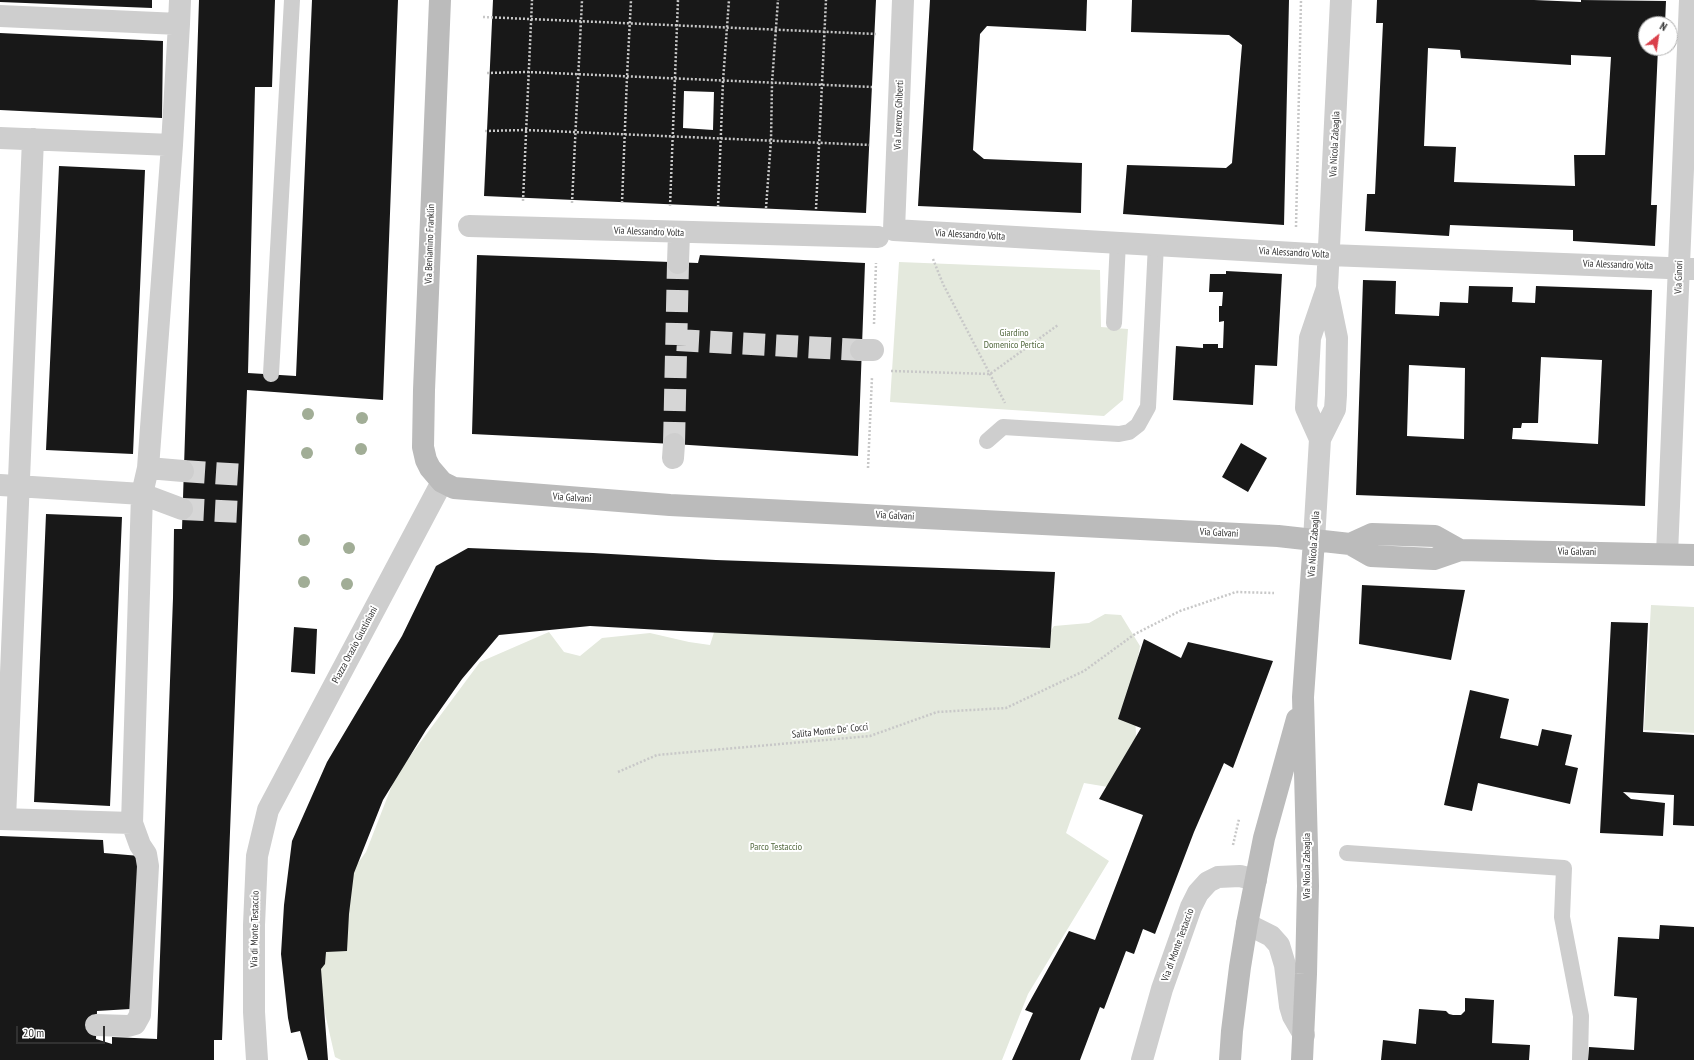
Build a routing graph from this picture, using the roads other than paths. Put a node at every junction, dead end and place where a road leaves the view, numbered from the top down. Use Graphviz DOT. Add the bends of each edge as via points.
graph roads {
  1 [pos="180,0"];
  2 [pos="292,0"];
  3 [pos="440,0"];
  4 [pos="903,0"];
  5 [pos="1341,0"];
  6 [pos="1690,0"];
  7 [pos="0,16"];
  8 [pos="179,24"];
  9 [pos="0,138"];
  10 [pos="33,139"];
  11 [pos="172,145"];
  12 [pos="469,226"];
  13 [pos="674,233"];
  14 [pos="886,233"];
  15 [pos="1118,242"];
  16 [pos="1156,244"];
  17 [pos="1329,255"];
  18 [pos="678,263"];
  19 [pos="1687,268"];
  20 [pos="1327,288"];
  21 [pos="1114,323"];
  22 [pos="271,374"];
  23 [pos="1320,439"];
  24 [pos="987,441"];
  25 [pos="148,468"];
  26 [pos="183,471"];
  27 [pos="442,482"];
  28 [pos="10,486"];
  29 [pos="142,494"];
  30 [pos="182,509"];
  31 [pos="1314,540"];
  32 [pos="1667,554"];
  33 [pos="1694,555"];
  34 [pos="1303,697"];
  35 [pos="268,810"];
  36 [pos="3,819"];
  37 [pos="132,823"];
  38 [pos="1347,853"];
  39 [pos="1256,880"];
  40 [pos="1247,924"];
  41 [pos="96,1025"];
  42 [pos="1304,1035"];
  43 [pos="255,1057"];
  44 [pos="1142,1060"];
  45 [pos="1230,1060"];
  46 [pos="1302,1060"];
  47 [pos="1580,1060"];
  1 -- 8 [label="street"];
  2 -- 22 [label="lane"];
  3 -- 27 [label="street, Via Beniamino Franklin" via="423,447 430,468"];
  4 -- 14 [label="street, Via Lorenzo Ghiberti"];
  5 -- 17 [label="street, Via Nicola Zabaglia"];
  6 -- 19 [label="street, Via Ginori"];
  7 -- 8 [label="street"];
  8 -- 11 [label="street"];
  9 -- 10 [label="street"];
  10 -- 11 [label="street"];
  10 -- 28 [label="street"];
  11 -- 25 [label="street"];
  12 -- 13 [label="street, Via Alessandro Volta"];
  13 -- 14 [label="street, Via Alessandro Volta" via="816,236"];
  13 -- 18 [label="street"];
  14 -- 15 [label="street, Via Alessandro Volta"];
  15 -- 16 [label="street, Via Alessandro Volta"];
  15 -- 21 [label="lane"];
  16 -- 17 [label="street, Via Alessandro Volta"];
  16 -- 24 [label="lane" via="1148,407 1138,424 1129,432 1120,434 1003,427"];
  17 -- 19 [label="street, Via Alessandro Volta"];
  17 -- 20 [label="street, Via Nicola Zabaglia"];
  19 -- 32 [label="street, Via Ginori"];
  20 -- 23 [label="street, Via Nicola Zabaglia" via="1337,338 1336,395 1335,409"];
  20 -- 23 [label="street, Via Nicola Zabaglia" via="1310,338 1306,408"];
  23 -- 31 [label="street, Via Nicola Zabaglia"];
  25 -- 26 [label="street"];
  25 -- 29 [label="street"];
  27 -- 31 [label="street, Via Galvani" via="454,488 468,490 662,504 1278,536"];
  27 -- 35 [label="street, Piazza Orazio Giustiniani"];
  28 -- 29 [label="street"];
  28 -- 36 [label="street"];
  29 -- 30 [label="street"];
  29 -- 37 [label="street"];
  31 -- 32 [label="street, Via Galvani" via="1350,544 1372,534 1435,536 1460,550"];
  31 -- 34 [label="street, Via Nicola Zabaglia"];
  32 -- 33 [label="street, Via Galvani"];
  34 -- 39 [label="street, Via Nicola Zabaglia" via="1264,838"];
  34 -- 42 [label="street, Via Nicola Zabaglia" via="1308,879"];
  35 -- 43 [label="street, Via di Monte Testaccio" via="257,856 254,925"];
  36 -- 37 [label="street"];
  37 -- 41 [label="street" via="146,854 148,866 140,1015 135,1024 128,1026"];
  38 -- 47 [label="lane" via="1564,868 1562,917 1581,1016"];
  39 -- 40 [label="street, Via Nicola Zabaglia"];
  39 -- 44 [label="street, Via di Monte Testaccio" via="1240,876 1218,877 1208,882 1198,893 1162,989"];
  40 -- 42 [label="street" via="1271,936 1278,945 1285,965 1290,1006"];
  40 -- 45 [label="street, Via Nicola Zabaglia"];
  42 -- 46 [label="street, Via Nicola Zabaglia"];
}
